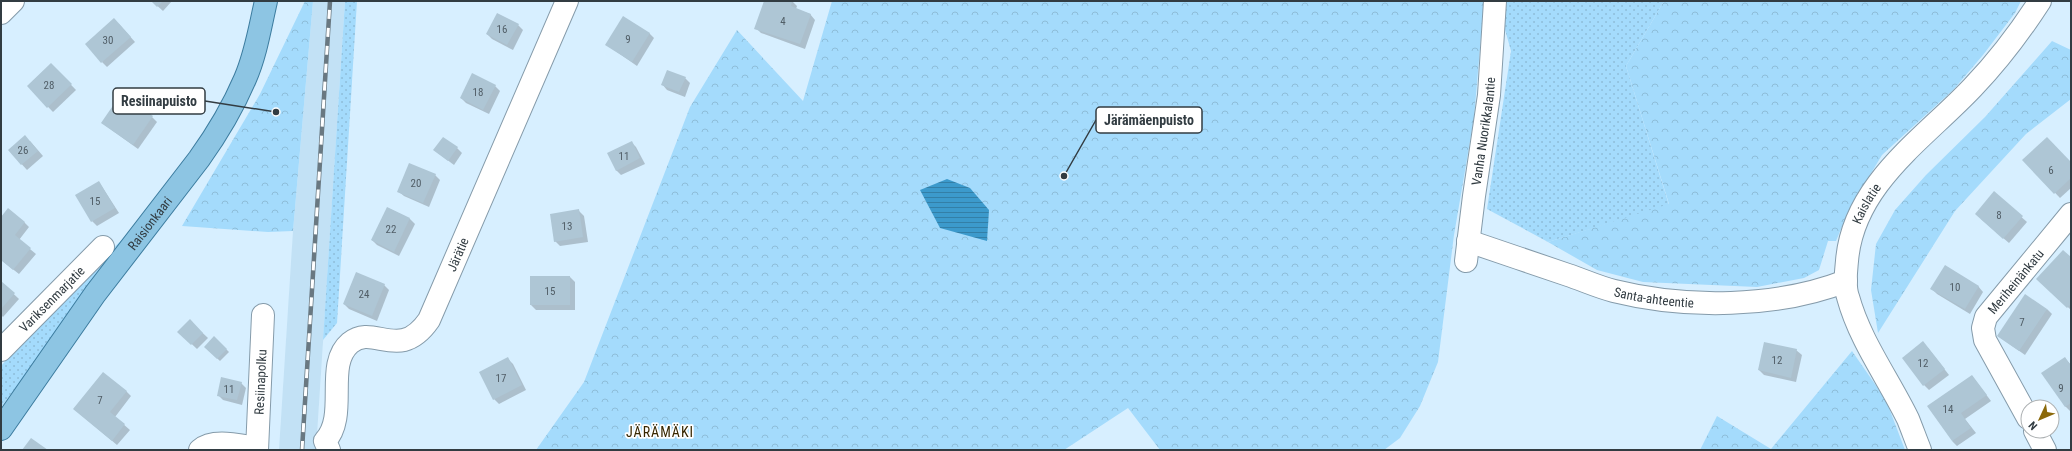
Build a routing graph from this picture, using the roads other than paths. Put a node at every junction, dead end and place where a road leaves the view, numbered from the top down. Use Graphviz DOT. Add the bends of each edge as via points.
graph roads {
  1 [pos="13,1"];
  2 [pos="266,1"];
  3 [pos="567,1"];
  4 [pos="1495,1"];
  5 [pos="2040,1"];
  6 [pos="1,13"];
  7 [pos="2071,214"];
  8 [pos="103,247"];
  9 [pos="1467,251"];
  10 [pos="1846,281"];
  11 [pos="263,315"];
  12 [pos="1,350"];
  13 [pos="2020,403"];
  14 [pos="1,429"];
  15 [pos="2039,439"];
  16 [pos="257,449"];
  17 [pos="200,450"];
  18 [pos="329,450"];
  19 [pos="1920,450"];
  20 [pos="2045,450"];
  1 -- 6 [label="street"];
  2 -- 14 [label="main road, Raisionkaari" via="246,78 215,136 95,294"];
  3 -- 18 [label="street, Järätie" via="429,320 420,332 408,339 394,342 362,337 351,343 342,353 339,364 336,423 325,441"];
  4 -- 9 [label="street, Vanha Nuorikkalantie" via="1489,95"];
  5 -- 10 [label="street, Kaislatie" via="1992,66 1904,154 1873,190 1853,227 1848,250"];
  7 -- 13 [label="street, Meriheinänkatu" via="2001,297 1986,317 1982,328 1985,340"];
  8 -- 12 [label="street, Variksenmarjatie"];
  9 -- 10 [label="street, Santa-ahteentie" via="1614,291 1672,301 1728,302 1779,299 1820,291"];
  10 -- 19 [label="street, Kaislatie" via="1847,296 1863,339 1908,420"];
  11 -- 16 [label="street, Resiinapolku"];
  15 -- 20 [label="street"];
  16 -- 17 [label="street" via="216,444 204,446"];
}
